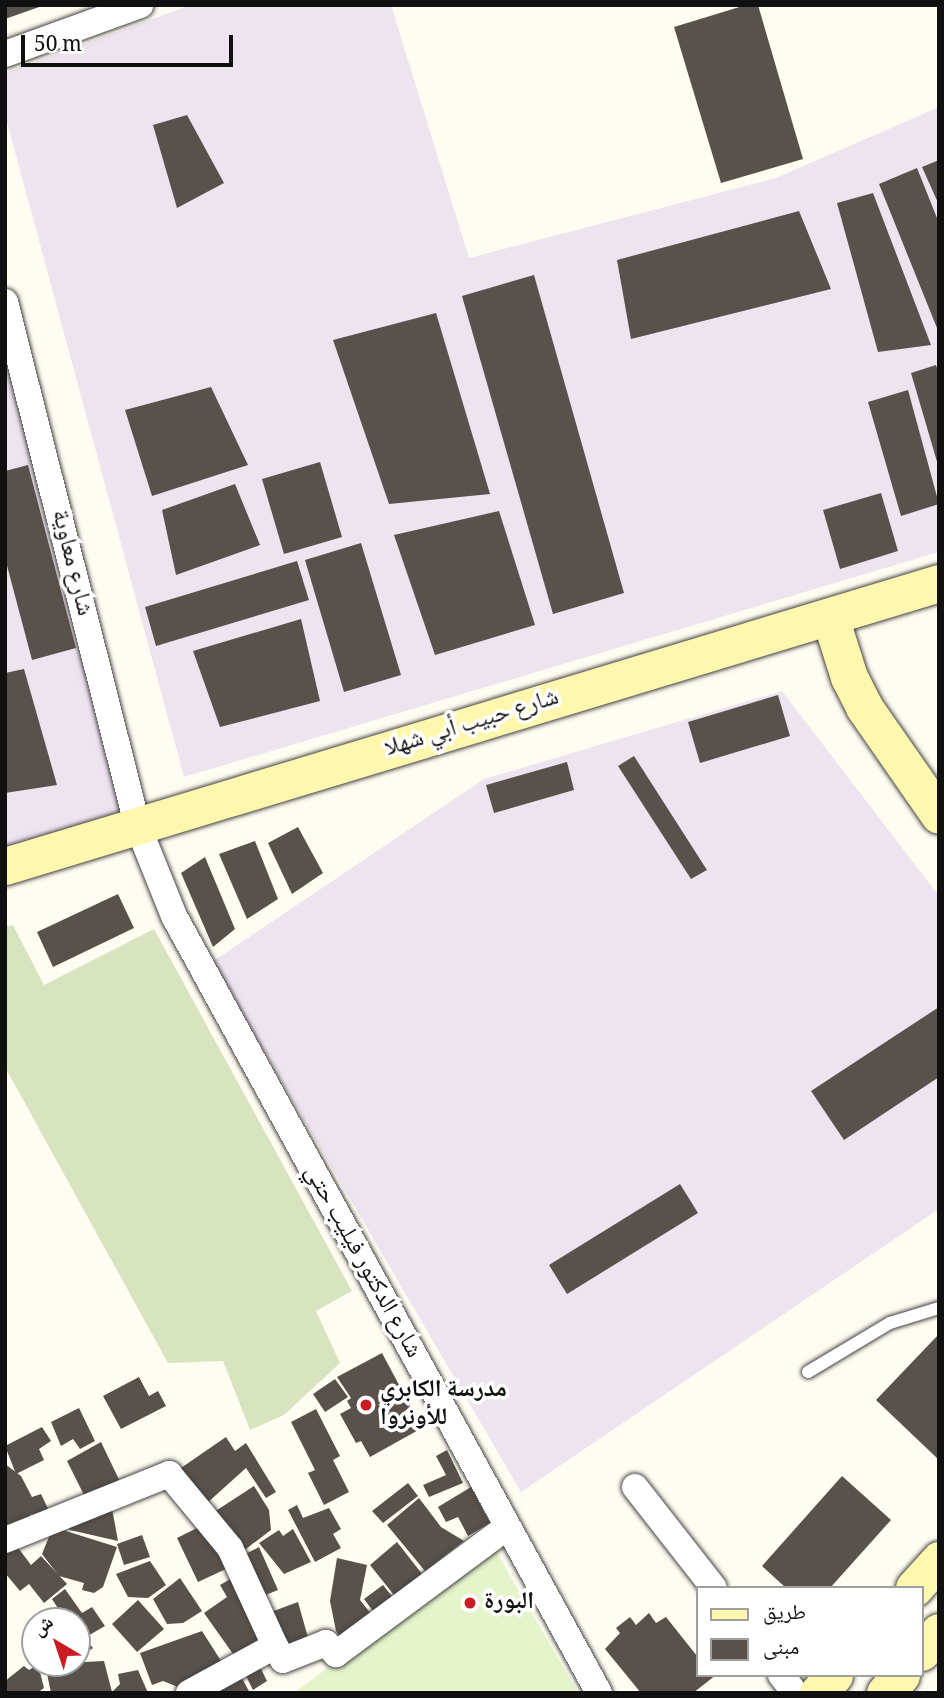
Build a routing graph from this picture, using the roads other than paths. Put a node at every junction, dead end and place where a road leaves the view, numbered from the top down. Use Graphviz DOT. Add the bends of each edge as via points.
graph roads {
  1 [pos="140,5"];
  2 [pos="5,54"];
  3 [pos="5,303"];
  4 [pos="939,583"];
  5 [pos="830,617"];
  6 [pos="939,815"];
  7 [pos="137,824"];
  8 [pos="5,866"];
  9 [pos="939,1308"];
  10 [pos="808,1372"];
  11 [pos="635,1487"];
  12 [pos="507,1527"];
  13 [pos="5,1540"];
  14 [pos="939,1560"];
  15 [pos="712,1586"];
  16 [pos="916,1586"];
  17 [pos="939,1632"];
  18 [pos="275,1646"];
  19 [pos="923,1650"];
  20 [pos="783,1677"];
  21 [pos="832,1677"];
  22 [pos="899,1677"];
  23 [pos="189,1693"];
  24 [pos="599,1693"];
  25 [pos="795,1693"];
  26 [pos="818,1693"];
  27 [pos="885,1693"];
  1 -- 2 [label="street"];
  3 -- 7 [label="street, شارع معاوية"];
  4 -- 5 [label="main road, شارع حبيب أبي شهلا"];
  5 -- 6 [label="main road" via="864,707"];
  5 -- 7 [label="main road, شارع حبيب أبي شهلا"];
  7 -- 8 [label="main road, شارع حبيب أبي شهلا"];
  7 -- 12 [label="street, شارع الدكتور فيليب حتي" via="174,916"];
  9 -- 10 [label="lane" via="890,1323"];
  11 -- 15 [label="street"];
  12 -- 18 [label="street" via="336,1654 326,1643 283,1660"];
  12 -- 24 [label="street, شارع الدكتور فيليب حتي"];
  13 -- 18 [label="street" via="169,1474 230,1548"];
  14 -- 16 [label="main road"];
  17 -- 19 [label="main road"];
  18 -- 23 [label="street"];
  20 -- 25 [label="street"];
  21 -- 26 [label="main road"];
  22 -- 27 [label="main road"];
}
